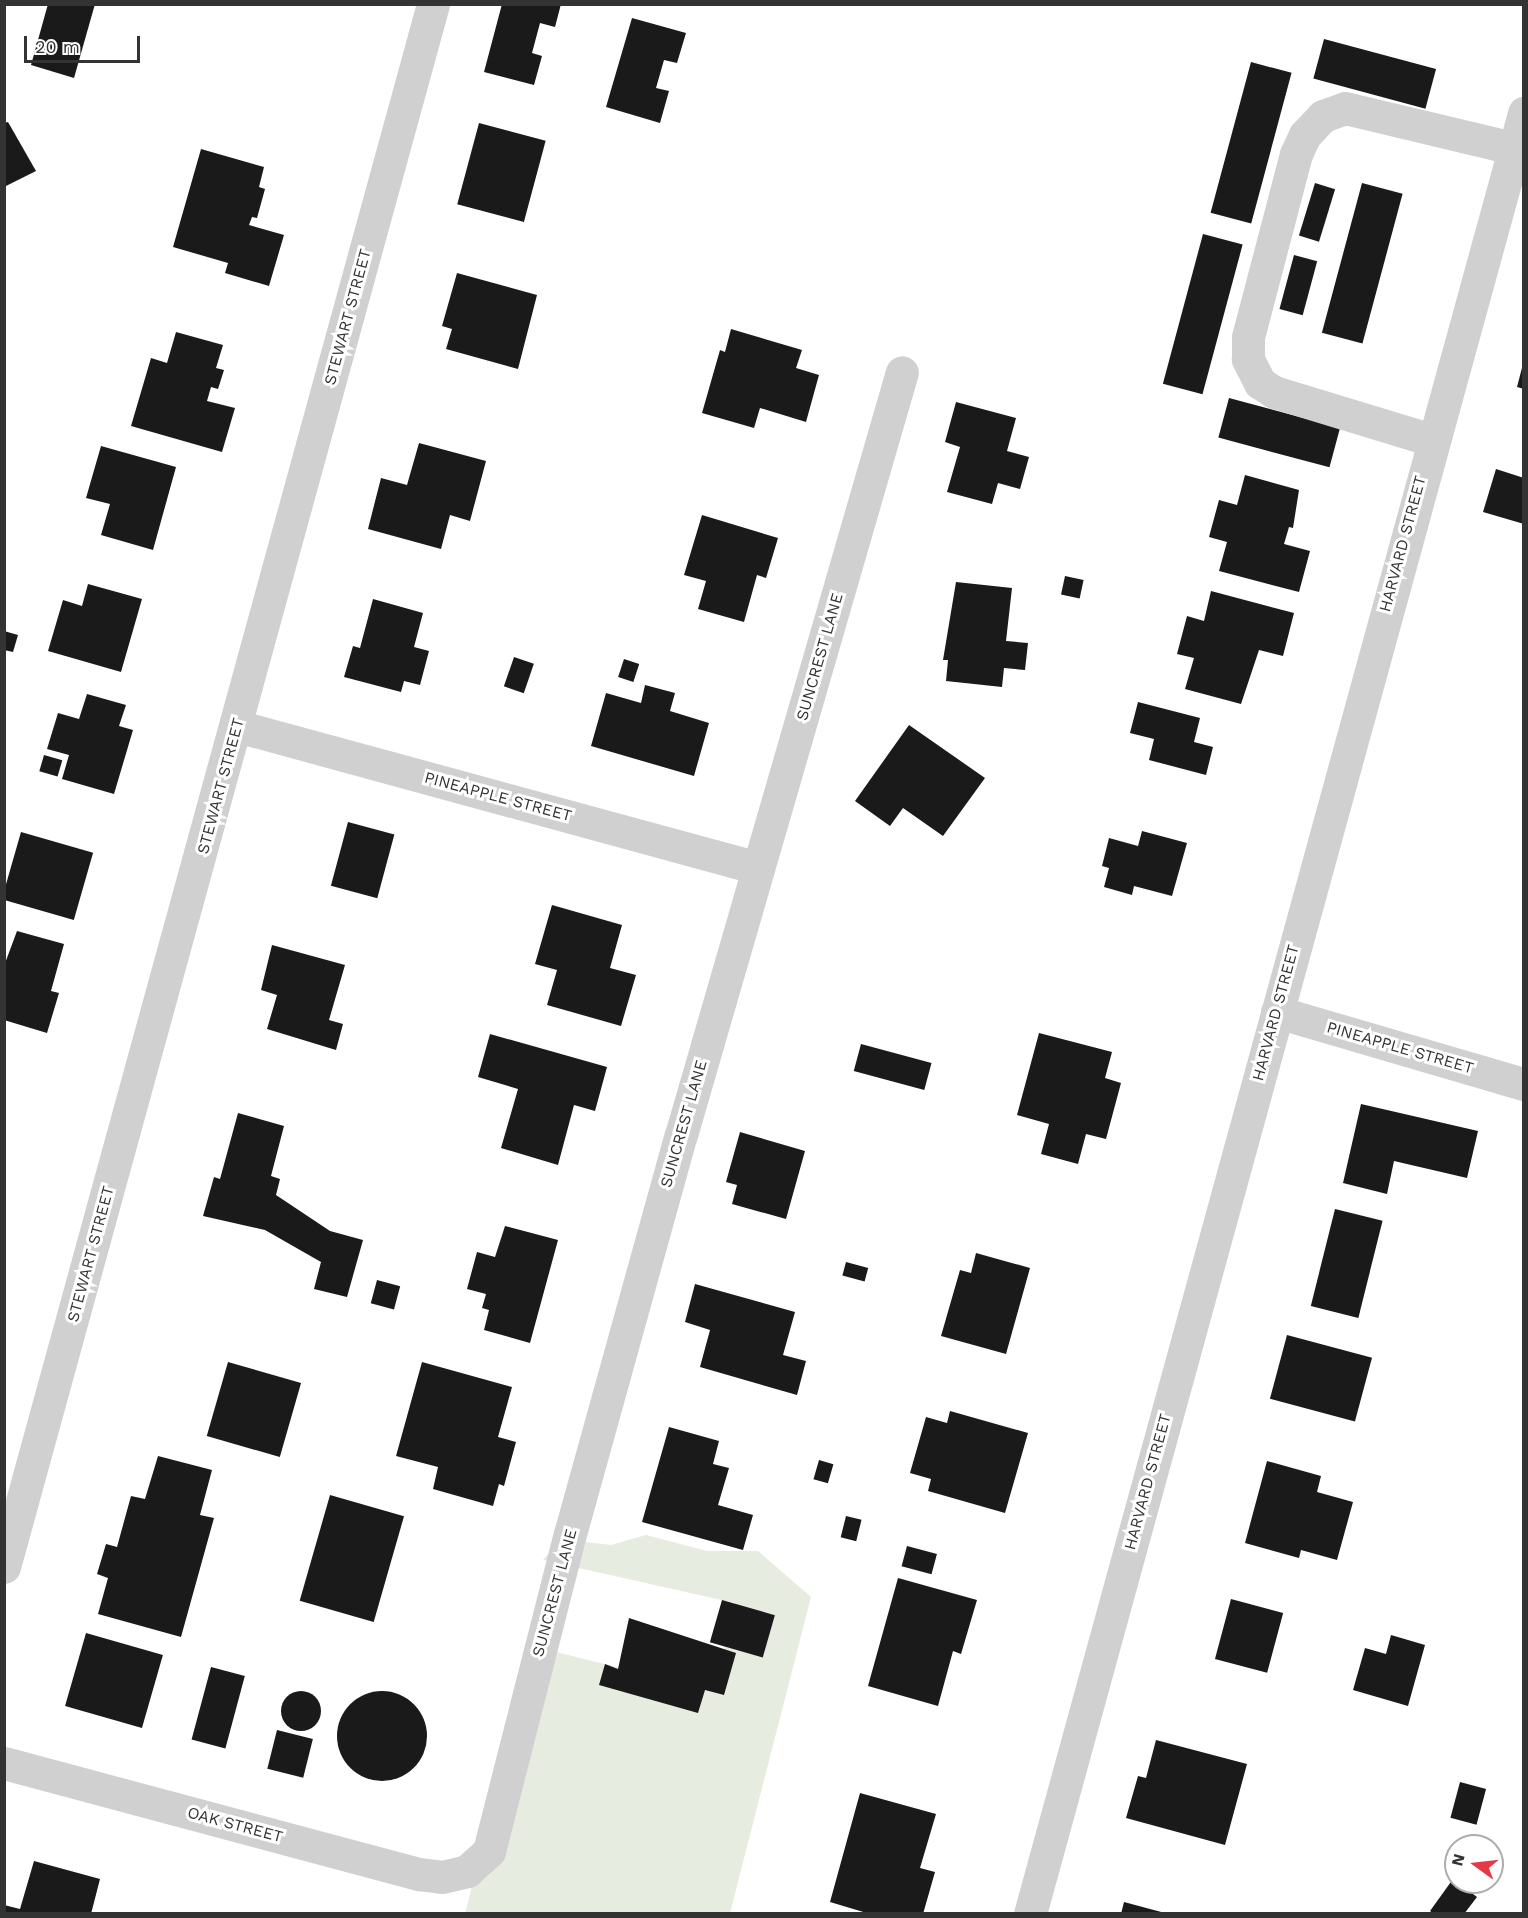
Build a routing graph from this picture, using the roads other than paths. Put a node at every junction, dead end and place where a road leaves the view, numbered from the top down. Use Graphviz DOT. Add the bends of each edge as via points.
graph roads {
  1 [pos="433,4"];
  2 [pos="1524,114"];
  3 [pos="1514,148"];
  4 [pos="902,372"];
  5 [pos="1432,440"];
  6 [pos="237,726"];
  7 [pos="758,868"];
  8 [pos="1277,1012"];
  9 [pos="1524,1084"];
  10 [pos="4,1567"];
  11 [pos="4,1763"];
  12 [pos="467,1871"];
  13 [pos="1030,1914"];
  1 -- 6 [label="street, STEWART STREET"];
  2 -- 3 [label="street, HARVARD STREET"];
  3 -- 5 [label="street, HARVARD STREET"];
  3 -- 5 [label="street" via="1345,108 1323,116 1305,135 1296,154 1248,337 1248,359 1260,384 1274,392"];
  4 -- 7 [label="street, SUNCREST LANE"];
  5 -- 8 [label="street, HARVARD STREET"];
  6 -- 7 [label="street, PINEAPPLE STREET"];
  6 -- 10 [label="street, STEWART STREET"];
  7 -- 12 [label="street, SUNCREST LANE" via="570,1534 489,1851"];
  8 -- 9 [label="street, PINEAPPLE STREET"];
  8 -- 13 [label="street, HARVARD STREET"];
  11 -- 12 [label="street, OAK STREET" via="419,1874 442,1877"];
}
